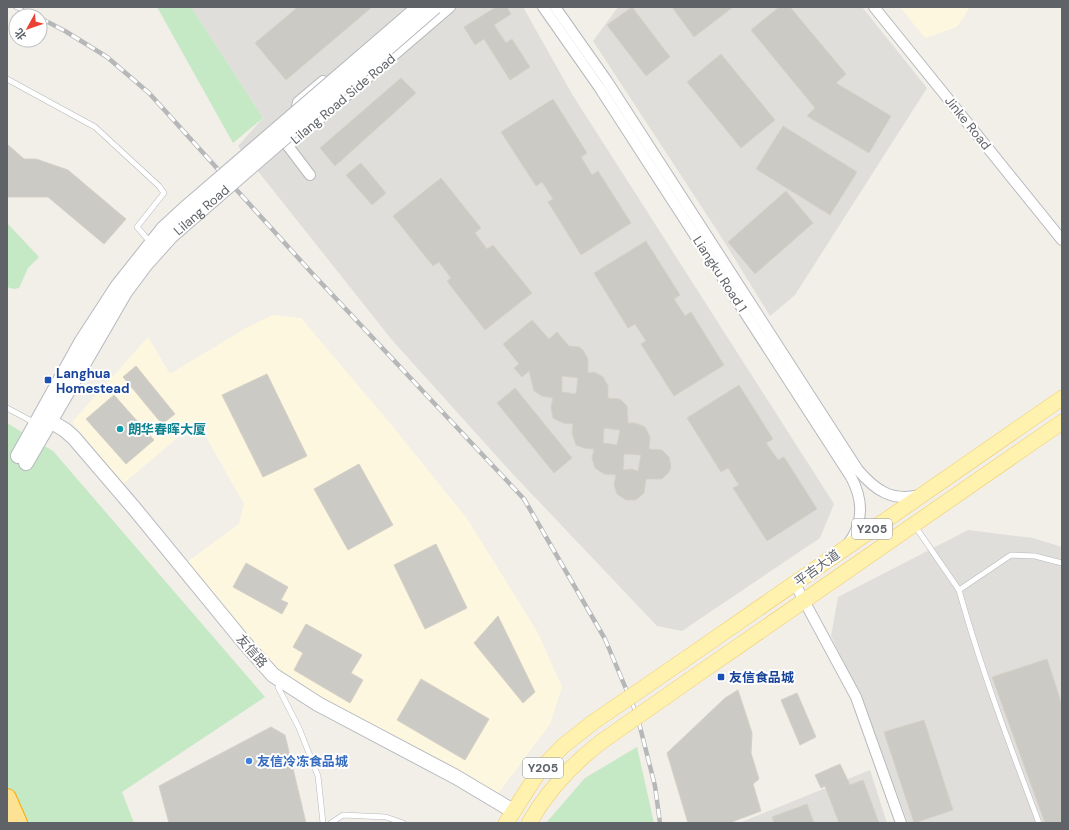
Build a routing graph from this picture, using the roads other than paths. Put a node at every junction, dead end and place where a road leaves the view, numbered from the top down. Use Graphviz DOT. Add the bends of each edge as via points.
graph roads {
  1 [pos="410,7"];
  2 [pos="419,7"];
  3 [pos="435,7"];
  4 [pos="450,7"];
  5 [pos="543,7"];
  6 [pos="555,7"];
  7 [pos="874,7"];
  8 [pos="7,79"];
  9 [pos="288,146"];
  10 [pos="310,174"];
  11 [pos="167,233"];
  12 [pos="1062,240"];
  13 [pos="151,243"];
  14 [pos="1062,398"];
  15 [pos="7,408"];
  16 [pos="1062,422"];
  17 [pos="44,424"];
  18 [pos="22,459"];
  19 [pos="921,495"];
  20 [pos="914,524"];
  21 [pos="844,548"];
  22 [pos="1062,563"];
  23 [pos="795,584"];
  24 [pos="959,590"];
  25 [pos="804,600"];
  26 [pos="278,687"];
  27 [pos="7,798"];
  28 [pos="509,817"];
  29 [pos="18,823"];
  30 [pos="323,823"];
  31 [pos="331,823"];
  32 [pos="403,823"];
  33 [pos="529,823"];
  34 [pos="901,823"];
  35 [pos="1039,823"];
  1 -- 9 [label="street, Lilang Road Side Road" via="298,102"];
  2 -- 11 [label="street, Lilang Road, bridge" via="188,206"];
  3 -- 11 [label="street, Lilang Road, bridge"];
  4 -- 9 [label="street, Lilang Road Side Road"];
  5 -- 21 [label="street, Liangku Road 1" via="599,87 852,477 860,499 861,513 856,532"];
  6 -- 19 [label="street, Liangku Road 1" via="607,81 858,470 877,490 889,495 910,498"];
  7 -- 12 [label="street, Jinke Road"];
  8 -- 13 [label="lane" via="95,127 159,186 164,193 137,227"];
  9 -- 10 [label="street"];
  11 -- 13 [label="street, Lilang Road"];
  11 -- 17 [label="street, Lilang Road" via="125,292"];
  13 -- 17 [label="street, Lilang Road" via="117,287 82,341"];
  14 -- 19 [label="main road, 平吉大道 / Y205"];
  15 -- 17 [label="lane"];
  16 -- 20 [label="main road, 平吉大道 / Y205"];
  17 -- 18 [label="street, Lilang Road"];
  17 -- 26 [label="street, 友信路" via="70,444 239,648 269,681"];
  17 -- 28 [label="street, 友信路" via="65,430 78,443 273,674 318,704 456,777"];
  19 -- 21 [label="main road, 平吉大道 / Y205"];
  20 -- 24 [label="lane"];
  20 -- 25 [label="main road, 平吉大道 / Y205"];
  21 -- 23 [label="main road, 平吉大道 / Y205"];
  22 -- 24 [label="lane" via="1035,556 1011,555"];
  23 -- 25 [label="street"];
  23 -- 28 [label="main road, 平吉大道 / Y205, bridge" via="592,723 563,746 540,770"];
  24 -- 35 [label="lane" via="1008,742"];
  25 -- 33 [label="main road, 平吉大道 / Y205, bridge" via="577,761 556,783"];
  25 -- 34 [label="street" via="856,698"];
  26 -- 28 [label="street, 友信路" via="314,710"];
  26 -- 30 [label="lane" via="299,728 318,776"];
  27 -- 29 [label="highway"];
  31 -- 32 [label="lane" via="343,815 386,817"];
}
